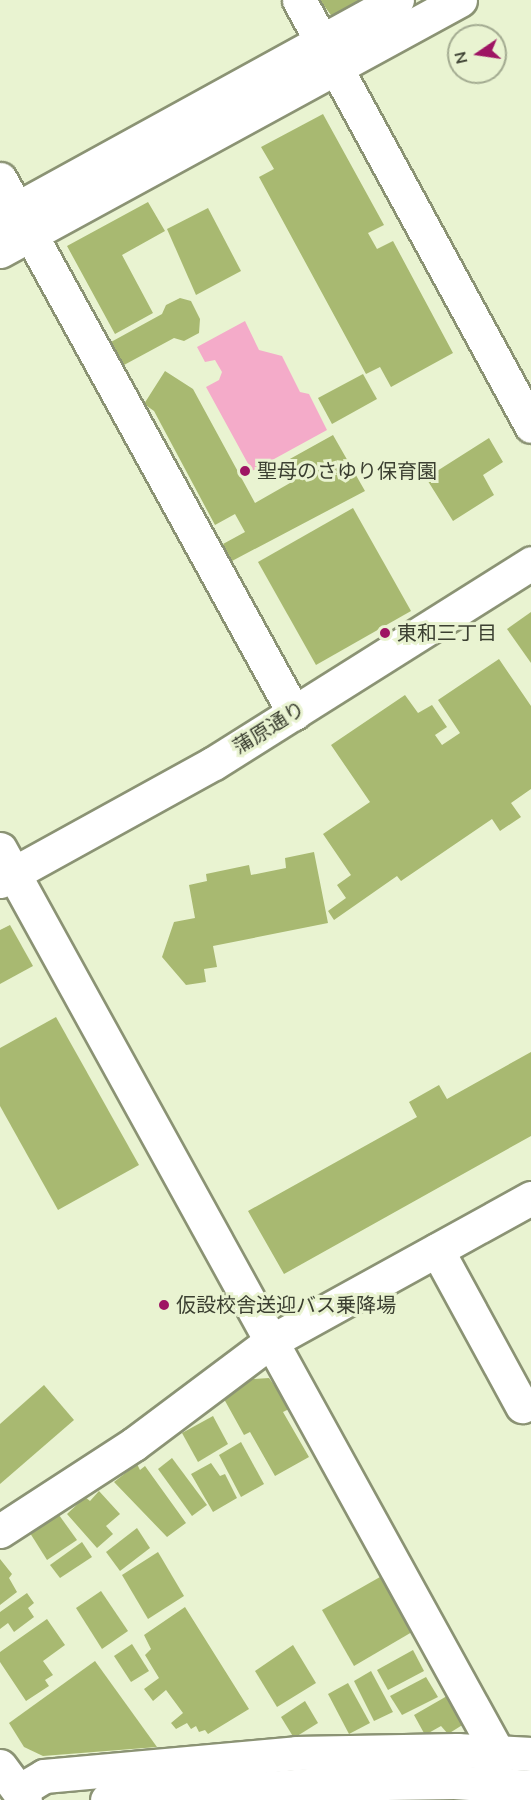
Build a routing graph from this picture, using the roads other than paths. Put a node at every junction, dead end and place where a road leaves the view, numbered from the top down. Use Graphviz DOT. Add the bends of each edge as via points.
graph roads {
  1 [pos="298,0"];
  2 [pos="397,0"];
  3 [pos="459,0"];
  4 [pos="328,56"];
  5 [pos="0,179"];
  6 [pos="16,221"];
  7 [pos="0,251"];
  8 [pos="531,426"];
  9 [pos="531,563"];
  10 [pos="294,713"];
  11 [pos="5,868"];
  12 [pos="528,1206"];
  13 [pos="437,1250"];
  14 [pos="270,1342"];
  15 [pos="522,1406"];
  16 [pos="0,1531"];
  17 [pos="531,1731"];
  18 [pos="531,1754"];
  19 [pos="494,1779"];
  20 [pos="14,1786"];
  21 [pos="531,1787"];
  22 [pos="107,1800"];
  1 -- 4 [label="street"];
  2 -- 4 [label="street"];
  3 -- 4 [label="street"];
  4 -- 6 [label="street"];
  4 -- 8 [label="street"];
  5 -- 6 [label="street"];
  6 -- 7 [label="street"];
  6 -- 10 [label="street"];
  9 -- 10 [label="street, 蒲原通り"];
  10 -- 11 [label="street, 蒲原通り" via="214,763"];
  11 -- 14 [label="street"];
  12 -- 13 [label="street"];
  13 -- 14 [label="street"];
  13 -- 15 [label="street"];
  14 -- 16 [label="street" via="134,1444"];
  14 -- 19 [label="street"];
  17 -- 19 [label="street"];
  18 -- 19 [label="street"];
  19 -- 20 [label="street" via="457,1749 296,1753 44,1776"];
  19 -- 21 [label="street"];
  19 -- 22 [label="street" via="318,1784"];
}
